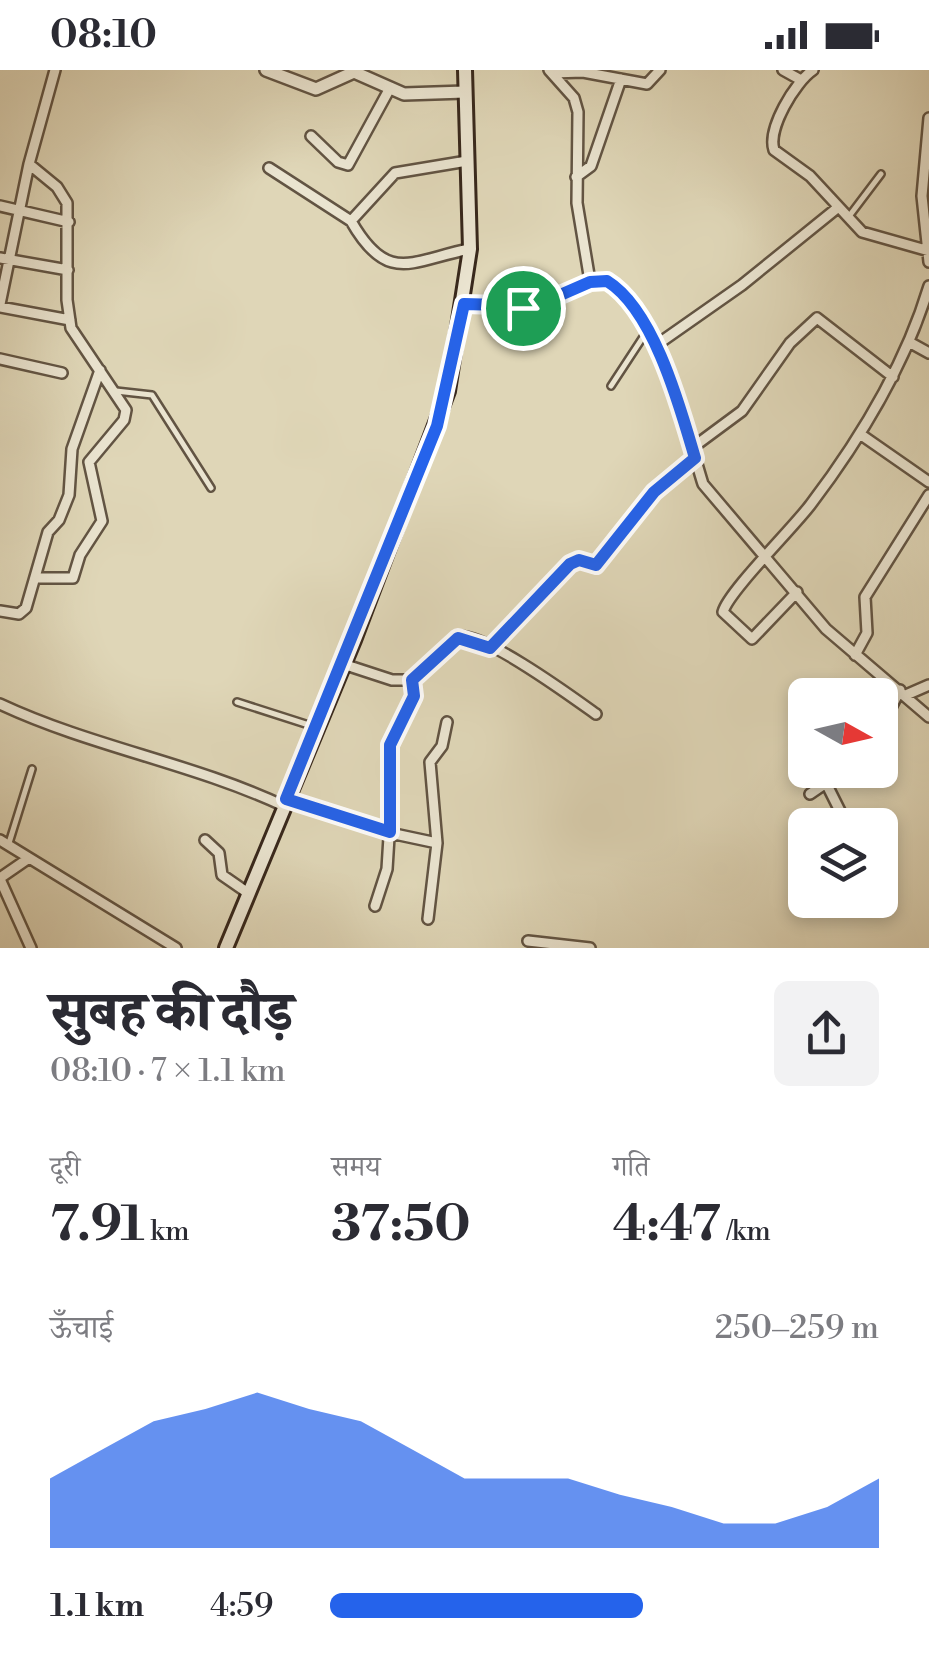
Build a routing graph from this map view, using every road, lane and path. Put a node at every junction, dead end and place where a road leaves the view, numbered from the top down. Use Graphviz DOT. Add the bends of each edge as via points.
graph roads {
  1 [pos="55,70"];
  2 [pos="266,70"];
  3 [pos="465,70"];
  4 [pos="660,70"];
  5 [pos="783,70"];
  6 [pos="813,70"];
  7 [pos="355,71"];
  8 [pos="550,72"];
  9 [pos="621,79"];
  10 [pos="801,80"];
  11 [pos="390,88"];
  12 [pos="465,92"];
  13 [pos="929,118"];
  14 [pos="311,136"];
  15 [pos="467,161"];
  16 [pos="29,164"];
  17 [pos="269,168"];
  18 [pos="881,174"];
  19 [pos="576,177"];
  20 [pos="0,206"];
  21 [pos="836,209"];
  22 [pos="20,211"];
  23 [pos="847,219"];
  24 [pos="352,220"];
  25 [pos="69,222"];
  26 [pos="470,249"];
  27 [pos="928,250"];
  28 [pos="5,259"];
  29 [pos="929,262"];
  30 [pos="68,270"];
  31 [pos="590,282"];
  32 [pos="929,286"];
  33 [pos="464,304"];
  34 [pos="0,306"];
  35 [pos="70,320"];
  36 [pos="648,330"];
  37 [pos="909,342"];
  38 [pos="655,346"];
  39 [pos="929,353"];
  40 [pos="0,359"];
  41 [pos="100,370"];
  42 [pos="62,374"];
  43 [pos="893,378"];
  44 [pos="611,386"];
  45 [pos="116,391"];
  46 [pos="860,434"];
  47 [pos="693,453"];
  48 [pos="72,456"];
  49 [pos="88,470"];
  50 [pos="929,482"];
  51 [pos="211,488"];
  52 [pos="929,494"];
  53 [pos="769,556"];
  54 [pos="35,578"];
  55 [pos="797,592"];
  56 [pos="0,611"];
  57 [pos="490,648"];
  58 [pos="855,655"];
  59 [pos="345,660"];
  60 [pos="412,680"];
  61 [pos="929,685"];
  62 [pos="903,693"];
  63 [pos="929,700"];
  64 [pos="898,701"];
  65 [pos="237,702"];
  66 [pos="0,704"];
  67 [pos="915,704"];
  68 [pos="596,714"];
  69 [pos="929,717"];
  70 [pos="447,722"];
  71 [pos="316,728"];
  72 [pos="32,770"];
  73 [pos="819,788"];
  74 [pos="810,794"];
  75 [pos="285,802"];
  76 [pos="390,832"];
  77 [pos="205,840"];
  78 [pos="4,843"];
  79 [pos="436,843"];
  80 [pos="29,858"];
  81 [pos="0,878"];
  82 [pos="248,893"];
  83 [pos="375,906"];
  84 [pos="428,919"];
  85 [pos="528,941"];
  86 [pos="31,948"];
  87 [pos="176,948"];
  88 [pos="228,948"];
  89 [pos="590,948"];
  1 -- 16 [label="street"];
  2 -- 7 [label="street" via="316,89"];
  3 -- 12 [label="main road"];
  4 -- 9 [label="street" via="649,83"];
  5 -- 10 [label="street"];
  6 -- 10 [label="street"];
  7 -- 11 [label="street"];
  8 -- 9 [label="street"];
  8 -- 19 [label="street" via="576,105"];
  9 -- 19 [label="street" via="591,166"];
  10 -- 21 [label="street" via="772,146 810,176"];
  11 -- 12 [label="street" via="404,94"];
  11 -- 14 [label="street" via="348,166"];
  12 -- 15 [label="main road"];
  13 -- 27 [label="street" via="922,178"];
  15 -- 24 [label="street" via="395,174"];
  15 -- 26 [label="main road"];
  16 -- 22 [label="street"];
  16 -- 25 [label="street" via="63,194"];
  17 -- 24 [label="street"];
  18 -- 23 [label="lane"];
  19 -- 31 [label="street"];
  20 -- 22 [label="street"];
  21 -- 23 [label="street"];
  21 -- 38 [label="street"];
  22 -- 25 [label="street"];
  22 -- 28 [label="street"];
  23 -- 27 [label="street" via="869,234"];
  24 -- 26 [label="street" via="370,250 402,264"];
  25 -- 30 [label="street"];
  26 -- 33 [label="main road"];
  27 -- 29 [label="street"];
  28 -- 30 [label="street"];
  28 -- 34 [label="street"];
  30 -- 35 [label="street"];
  31 -- 33 [label="street" via="535,306"];
  31 -- 36 [label="street" via="607,281 622,290"];
  32 -- 37 [label="street"];
  33 -- 59 [label="main road" via="437,426"];
  34 -- 35 [label="street"];
  35 -- 41 [label="street"];
  36 -- 38 [label="street"];
  36 -- 44 [label="lane"];
  37 -- 39 [label="street"];
  37 -- 43 [label="street"];
  38 -- 47 [label="street"];
  40 -- 42 [label="street"];
  41 -- 45 [label="street"];
  41 -- 48 [label="street"];
  43 -- 46 [label="street"];
  43 -- 47 [label="street" via="817,318 742,411"];
  45 -- 49 [label="street" via="124,420 92,455"];
  45 -- 51 [label="lane" via="152,394"];
  46 -- 50 [label="street"];
  46 -- 53 [label="street"];
  47 -- 53 [label="street" via="715,504"];
  47 -- 57 [label="path" via="596,565 570,564"];
  48 -- 49 [label="street"];
  48 -- 54 [label="street" via="72,487 46,536"];
  49 -- 54 [label="street" via="102,524 71,580"];
  52 -- 58 [label="street" via="865,597 867,632"];
  53 -- 55 [label="street"];
  53 -- 55 [label="street" via="723,612 752,639"];
  54 -- 56 [label="street" via="23,612"];
  55 -- 58 [label="street"];
  57 -- 60 [label="street" via="458,638"];
  57 -- 68 [label="street"];
  58 -- 62 [label="street"];
  59 -- 60 [label="street" via="392,680"];
  59 -- 71 [label="main road"];
  60 -- 76 [label="street" via="414,696 390,745"];
  61 -- 62 [label="street"];
  62 -- 64 [label="street"];
  62 -- 67 [label="street"];
  63 -- 67 [label="street"];
  65 -- 71 [label="lane"];
  66 -- 75 [label="street" via="83,739"];
  67 -- 69 [label="street"];
  70 -- 79 [label="street" via="430,765"];
  71 -- 75 [label="main road"];
  72 -- 78 [label="lane"];
  73 -- 74 [label="street"];
  75 -- 76 [label="street"];
  75 -- 82 [label="main road"];
  76 -- 79 [label="street"];
  76 -- 83 [label="street"];
  77 -- 82 [label="street" via="219,853 222,875"];
  78 -- 80 [label="street"];
  79 -- 84 [label="street"];
  80 -- 81 [label="street"];
  80 -- 87 [label="street"];
  81 -- 86 [label="street"];
  82 -- 88 [label="main road"];
  85 -- 89 [label="street"];
}
